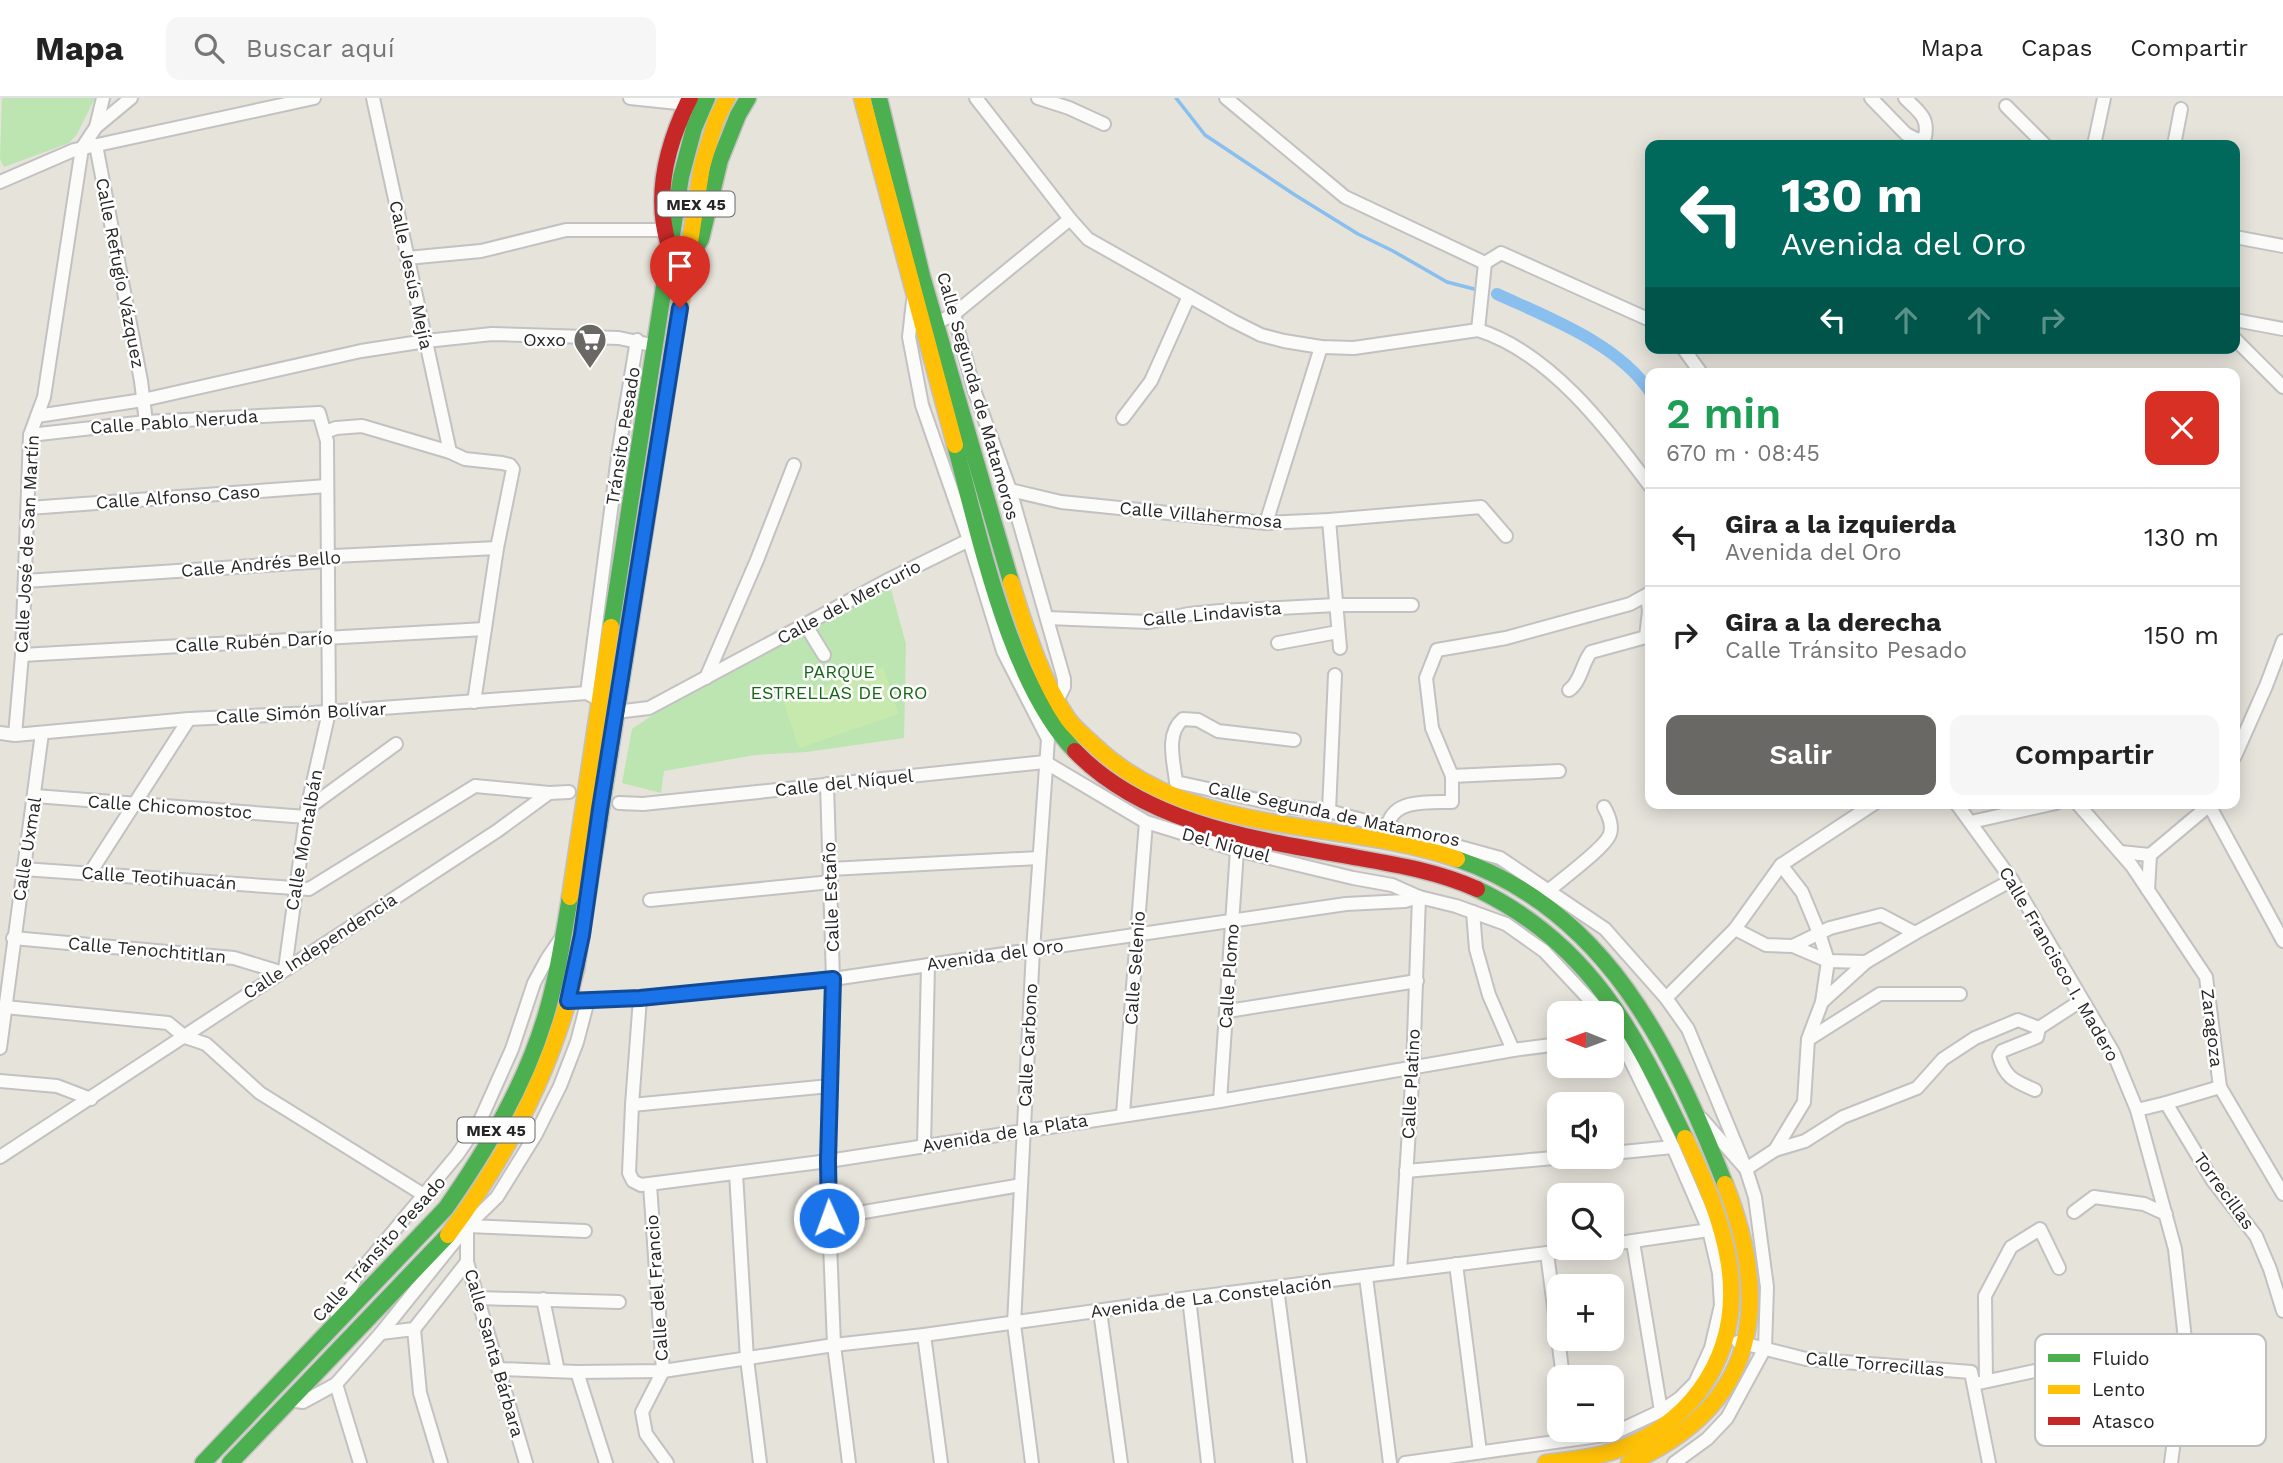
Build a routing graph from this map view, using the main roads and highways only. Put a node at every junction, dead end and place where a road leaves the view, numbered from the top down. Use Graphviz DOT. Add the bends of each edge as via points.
graph roads {
  1 [pos="707,98"];
  2 [pos="727,98"];
  3 [pos="748,98"];
  4 [pos="862,98"];
  5 [pos="878,98"];
  6 [pos="689,101"];
  7 [pos="671,251"];
  8 [pos="686,263"];
  9 [pos="930,326"];
  10 [pos="594,697"];
  11 [pos="203,1463"];
  12 [pos="230,1463"];
  13 [pos="1546,1463"];
  14 [pos="1629,1463"];
  1 -- 7 [label="main road, Tránsito Pesado / MEX 45" via="688,146"];
  2 -- 8 [label="main road, Tránsito Pesado / MEX 45" via="707,146"];
  3 -- 8 [label="main road" via="720,160 701,239"];
  4 -- 9 [label="main road, Calle Segunda de Matamoros" via="914,294"];
  5 -- 9 [label="main road, Calle Segunda de Matamoros"];
  6 -- 7 [label="main road" via="666,161 657,231"];
  7 -- 10 [label="main road, Tránsito Pesado / MEX 45"];
  8 -- 12 [label="main road, Tránsito Pesado / MEX 45" via="582,935 568,1001 541,1082 513,1138 445,1239"];
  9 -- 13 [label="main road, Calle Segunda de Matamoros" via="1008,626 1027,677 1063,738 1085,765 1154,808 1246,834 1445,877 1514,910 1550,934 1581,964 1614,1003 1656,1077 1720,1224 1730,1264 1732,1305 1727,1339 1714,1372 1691,1403 1660,1430 1613,1452"];
  9 -- 14 [label="main road, Calle Segunda de Matamoros" via="1022,618 1070,723 1122,769 1171,795 1222,812 1398,844 1474,866 1525,892 1583,937 1639,1006 1694,1111 1728,1192 1750,1267 1750,1305 1746,1344 1730,1380 1706,1413 1672,1443"];
  10 -- 11 [label="main road, Calle Tránsito Pesado / MEX 45" via="564,934 541,1029 516,1091 446,1208"];
}
